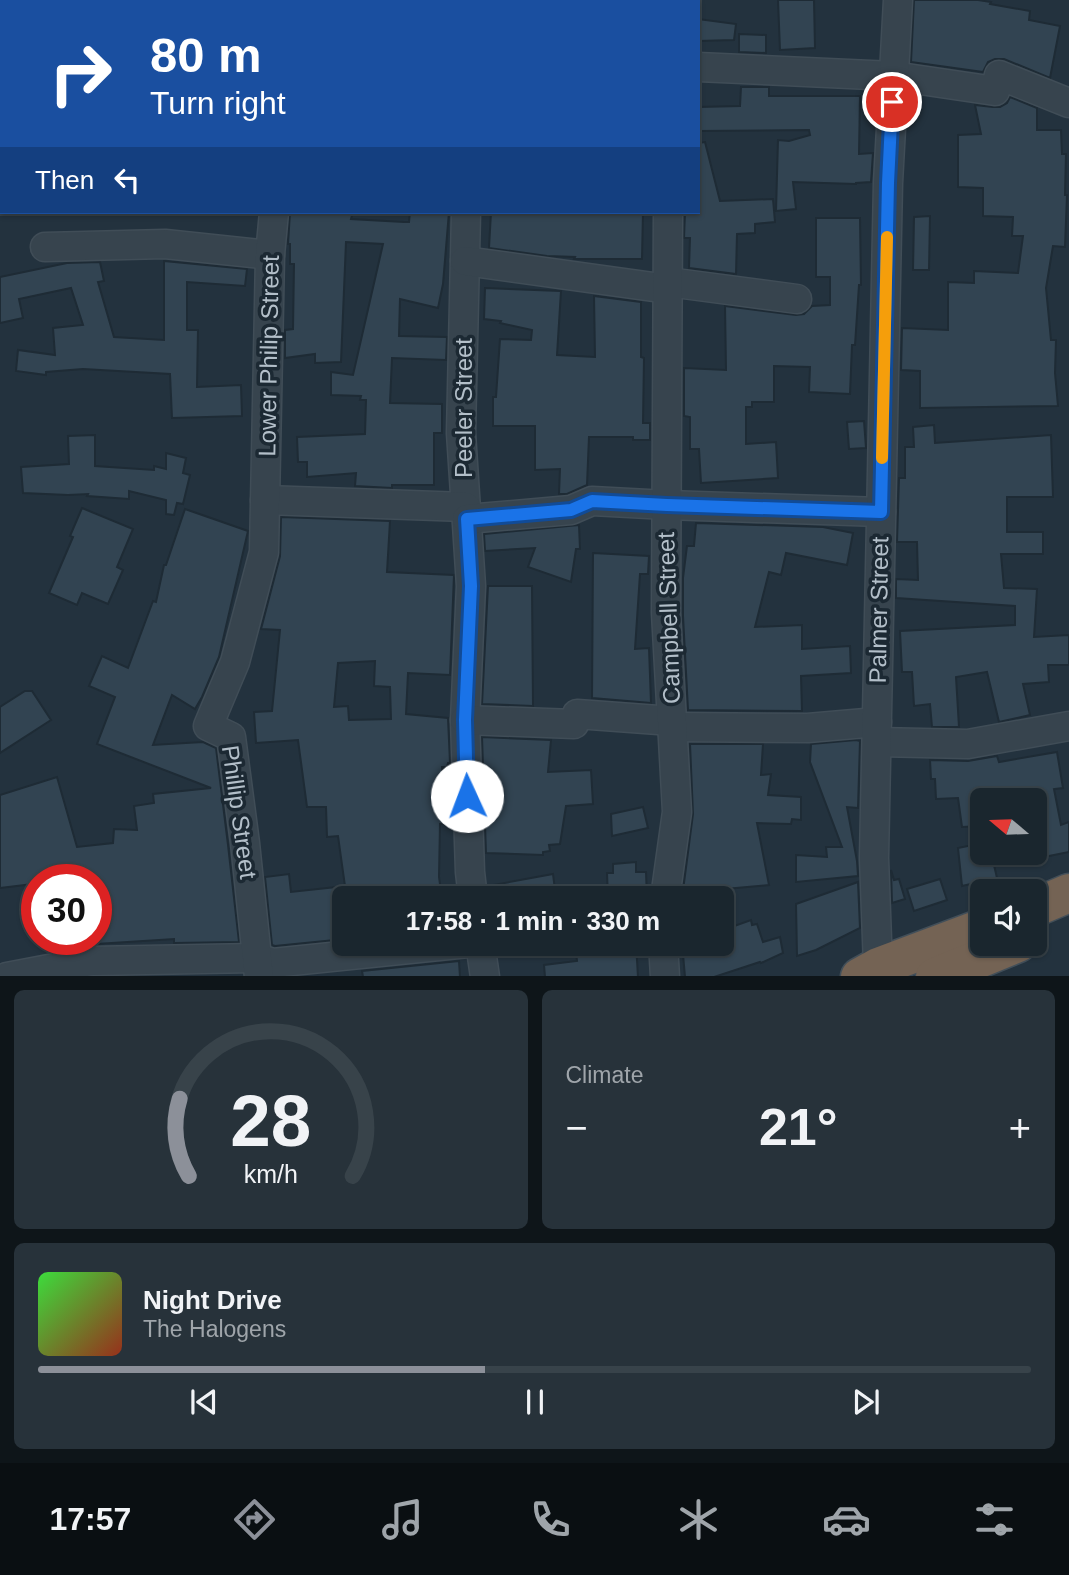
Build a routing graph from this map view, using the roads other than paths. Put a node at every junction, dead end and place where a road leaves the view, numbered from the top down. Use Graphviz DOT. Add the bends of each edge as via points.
graph roads {
  1 [pos="898,0"];
  2 [pos="700,67"];
  3 [pos="894,76"];
  4 [pos="1069,103"];
  5 [pos="274,214"];
  6 [pos="466,214"];
  7 [pos="668,214"];
  8 [pos="45,247"];
  9 [pos="270,256"];
  10 [pos="465,261"];
  11 [pos="668,285"];
  12 [pos="797,299"];
  13 [pos="265,500"];
  14 [pos="667,505"];
  15 [pos="881,512"];
  16 [pos="467,513"];
  17 [pos="465,720"];
  18 [pos="672,724"];
  19 [pos="1069,726"];
  20 [pos="877,732"];
  21 [pos="472,886"];
  22 [pos="667,886"];
  23 [pos="1069,893"];
  24 [pos="1047,902"];
  25 [pos="1069,923"];
  26 [pos="1047,932"];
  27 [pos="970,933"];
  28 [pos="342,956"];
  29 [pos="482,956"];
  30 [pos="664,956"];
  31 [pos="985,956"];
  32 [pos="258,967"];
  33 [pos="869,972"];
  34 [pos="50,973"];
  35 [pos="7,976"];
  36 [pos="485,976"];
  37 [pos="665,976"];
  38 [pos="935,976"];
  1 -- 3 [label="street, Palmer Street"];
  2 -- 3 [label="street"];
  3 -- 4 [label="street" via="995,90 999,75"];
  3 -- 15 [label="street, Palmer Street"];
  5 -- 9 [label="street, Lower Philip Street"];
  6 -- 10 [label="street, Peeler Street"];
  7 -- 11 [label="street, Campbell Street"];
  8 -- 9 [label="street" via="165,244"];
  9 -- 13 [label="street, Lower Philip Street"];
  10 -- 11 [label="street"];
  10 -- 16 [label="street, Peeler Street" via="461,433"];
  11 -- 12 [label="street"];
  11 -- 14 [label="street, Campbell Street"];
  13 -- 16 [label="street"];
  13 -- 32 [label="street, Phillip Street" via="264,552 235,662 208,726 231,737"];
  14 -- 15 [label="street"];
  14 -- 16 [label="street" via="592,501 571,510"];
  14 -- 18 [label="street, Campbell Street"];
  15 -- 20 [label="street, Palmer Street"];
  16 -- 17 [label="street, Peeler Street" via="471,586"];
  17 -- 18 [label="street" via="575,724 577,714"];
  17 -- 21 [label="street, Peeler Street"];
  18 -- 20 [label="street"];
  18 -- 22 [label="street, Campbell Street" via="677,812"];
  19 -- 20 [label="street" via="968,744"];
  20 -- 33 [label="street, Palmer Street"];
  23 -- 24 [label="highway"];
  25 -- 26 [label="highway"];
  27 -- 33 [label="highway"];
  28 -- 32 [label="street"];
  29 -- 36 [label="street"];
  30 -- 37 [label="street"];
  31 -- 38 [label="highway"];
  32 -- 34 [label="street" via="91,961"];
  34 -- 35 [label="street"];
}
